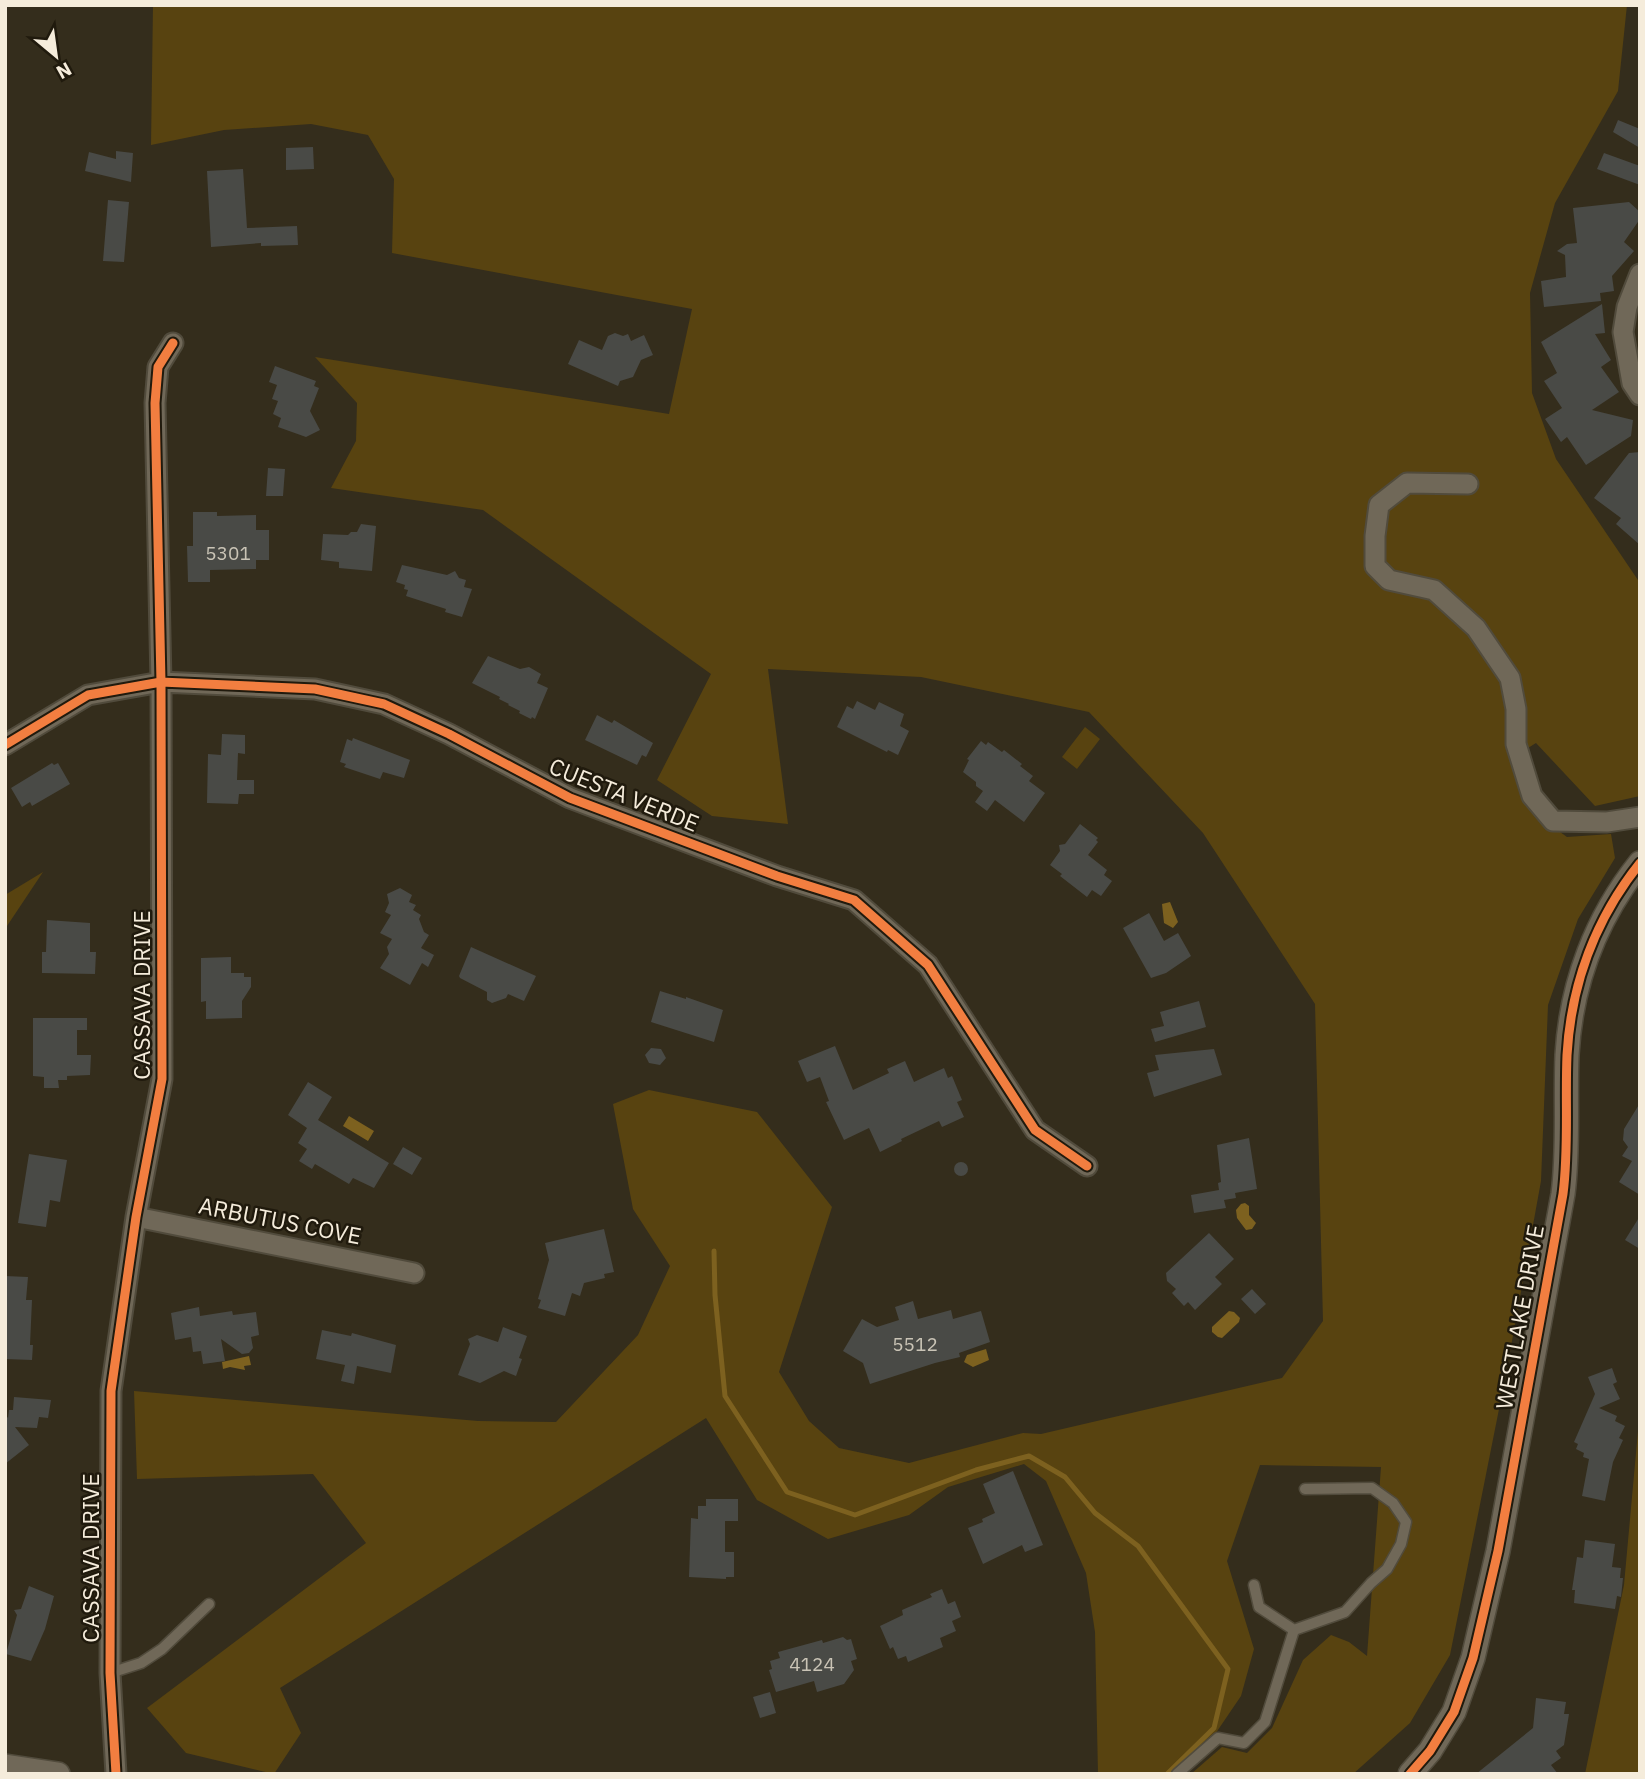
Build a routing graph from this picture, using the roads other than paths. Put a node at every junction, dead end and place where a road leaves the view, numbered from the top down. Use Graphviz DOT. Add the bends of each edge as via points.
graph roads {
  1 [pos="1640,274"];
  2 [pos="173,343"];
  3 [pos="1640,395"];
  4 [pos="1468,484"];
  5 [pos="160,682"];
  6 [pos="5,745"];
  7 [pos="1640,817"];
  8 [pos="1640,863"];
  9 [pos="1087,1166"];
  10 [pos="136,1217"];
  11 [pos="414,1273"];
  12 [pos="1305,1489"];
  13 [pos="1254,1585"];
  14 [pos="209,1604"];
  15 [pos="1294,1630"];
  16 [pos="110,1673"];
  17 [pos="5,1766"];
  18 [pos="58,1774"];
  19 [pos="116,1774"];
  20 [pos="1177,1774"];
  21 [pos="1409,1774"];
  1 -- 3 [label="street" via="1623,332 1632,383"];
  2 -- 5 [label="street, CASSAVA DRIVE" via="158,367 155,403"];
  4 -- 7 [label="street" via="1407,483 1379,505 1375,566 1390,580 1434,590 1476,628 1510,678 1516,744 1532,796 1553,821"];
  5 -- 6 [label="street, CUESTA VERDE" via="88,695"];
  5 -- 9 [label="street, CUESTA VERDE" via="315,690 384,704 570,798 854,900 928,965 1035,1130"];
  5 -- 10 [label="street, CASSAVA DRIVE" via="162,1079"];
  8 -- 21 [label="street, WESTLAKE DRIVE" via="1618,891 1590,944 1573,1005 1563,1194 1498,1551 1473,1658 1454,1712"];
  10 -- 11 [label="street, ARBUTUS COVE"];
  10 -- 16 [label="street, CASSAVA DRIVE" via="111,1391"];
  12 -- 15 [label="lane" via="1372,1488 1393,1503 1406,1522 1401,1544 1387,1569 1345,1612"];
  13 -- 15 [label="lane" via="1259,1607"];
  14 -- 16 [label="lane" via="162,1649"];
  15 -- 20 [label="lane" via="1265,1722 1244,1742 1218,1738"];
  16 -- 19 [label="street, CASSAVA DRIVE"];
  17 -- 18 [label="street"];
}
